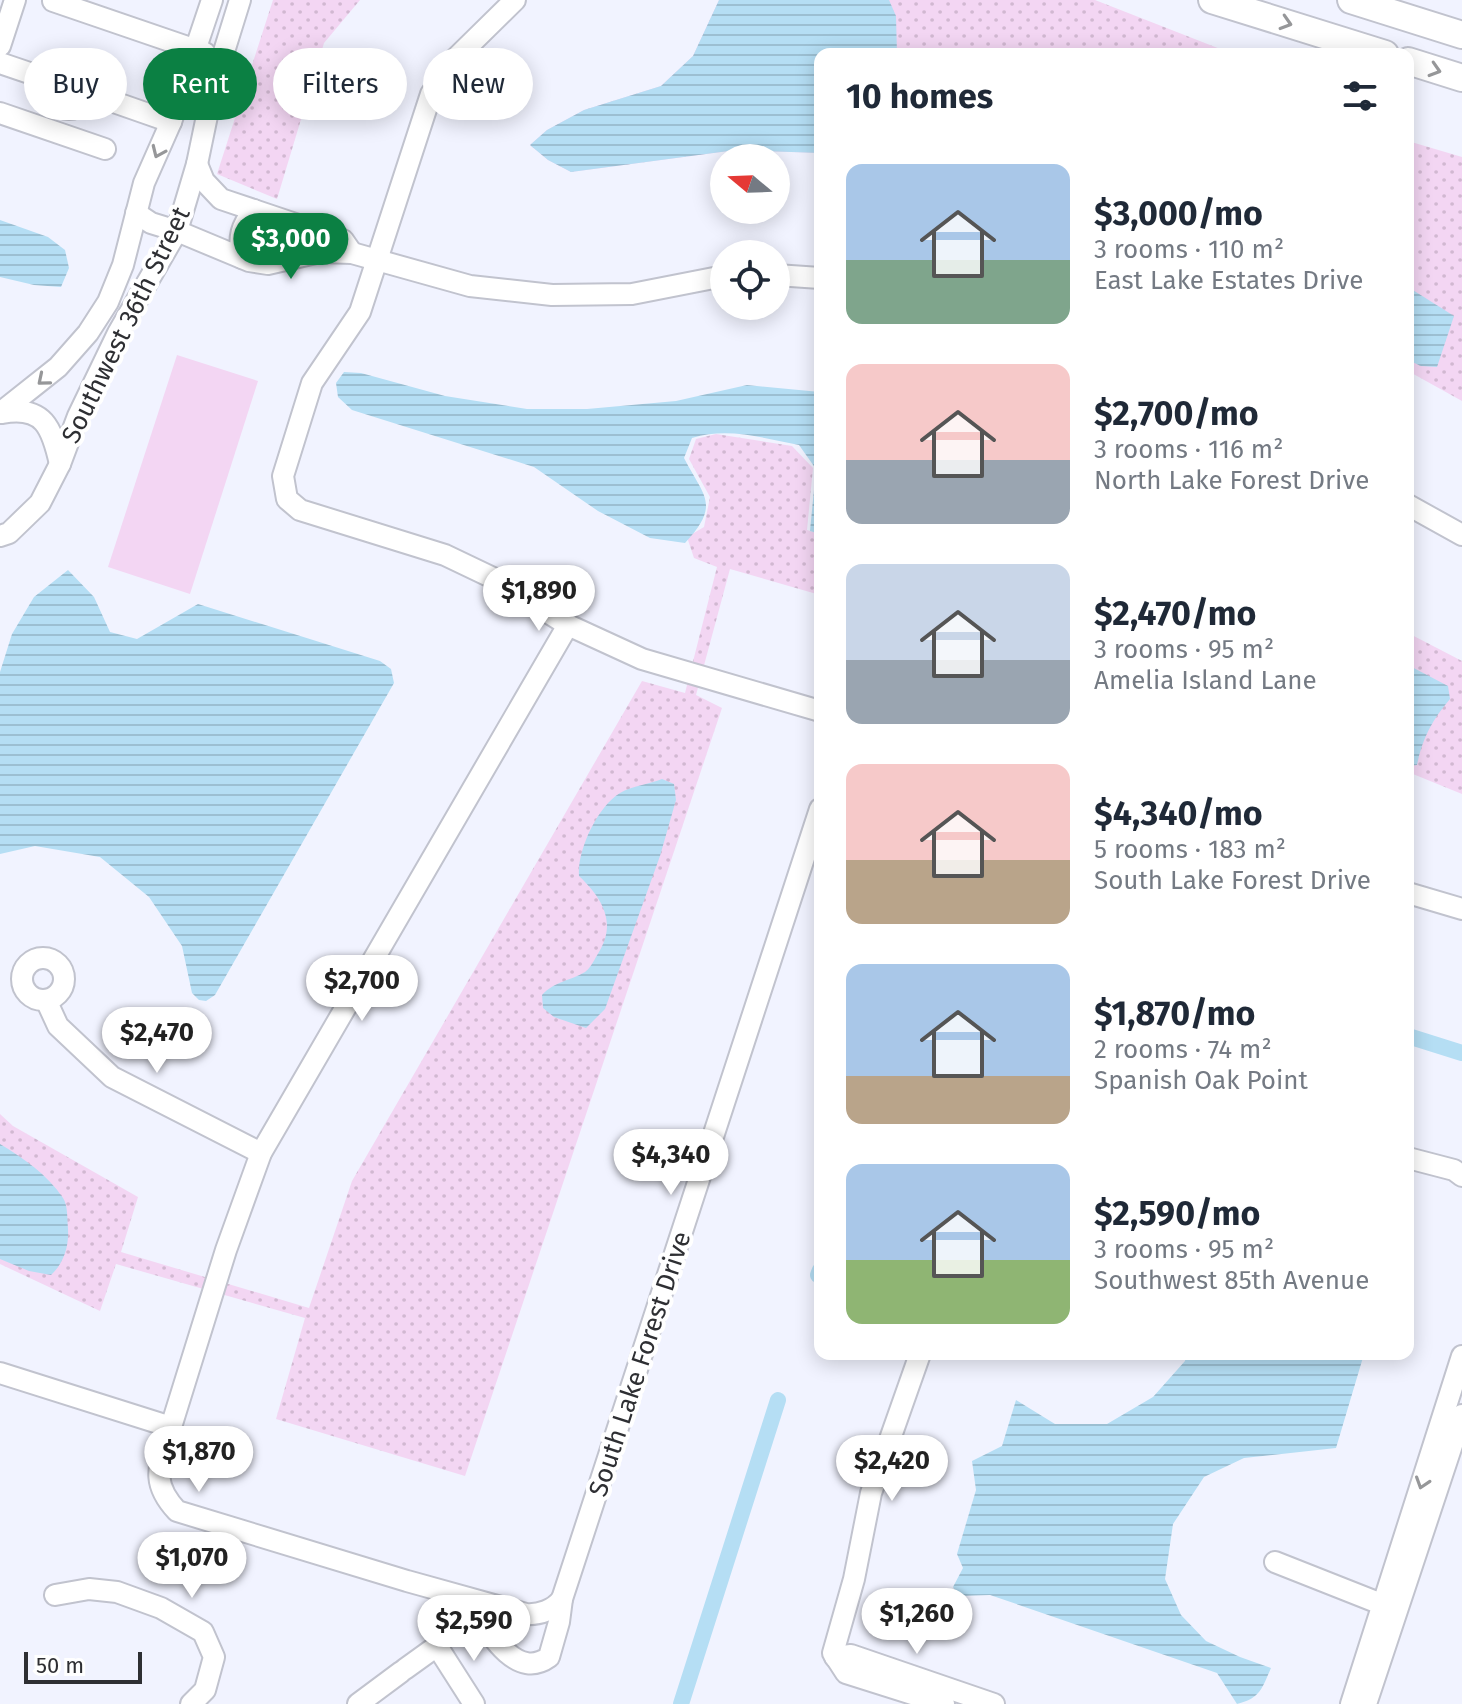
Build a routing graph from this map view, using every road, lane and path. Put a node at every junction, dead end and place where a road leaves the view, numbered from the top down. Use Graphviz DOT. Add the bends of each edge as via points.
graph roads {
  1 [pos="15,0"];
  2 [pos="212,0"];
  3 [pos="240,0"];
  4 [pos="515,0"];
  5 [pos="1212,0"];
  6 [pos="1351,0"];
  7 [pos="53,1"];
  8 [pos="1462,35"];
  9 [pos="0,46"];
  10 [pos="189,48"];
  11 [pos="196,48"];
  12 [pos="223,48"];
  13 [pos="1366,48"];
  14 [pos="0,63"];
  15 [pos="1414,63"];
  16 [pos="1462,78"];
  17 [pos="0,113"];
  18 [pos="207,120"];
  19 [pos="171,122"];
  20 [pos="105,149"];
  21 [pos="197,164"];
  22 [pos="254,210"];
  23 [pos="136,213"];
  24 [pos="177,231"];
  25 [pos="352,253"];
  26 [pos="242,258"];
  27 [pos="376,261"];
  28 [pos="790,276"];
  29 [pos="814,278"];
  30 [pos="710,279"];
  31 [pos="0,413"];
  32 [pos="60,464"];
  33 [pos="1414,508"];
  34 [pos="1462,535"];
  35 [pos="0,536"];
  36 [pos="568,625"];
  37 [pos="814,709"];
  38 [pos="814,827"];
  39 [pos="1414,895"];
  40 [pos="1462,909"];
  41 [pos="46,1000"];
  42 [pos="261,1153"];
  43 [pos="1414,1160"];
  44 [pos="1462,1176"];
  45 [pos="1462,1356"];
  46 [pos="918,1360"];
  47 [pos="0,1373"];
  48 [pos="1462,1415"];
  49 [pos="171,1427"];
  50 [pos="1452,1436"];
  51 [pos="1275,1562"];
  52 [pos="55,1595"];
  53 [pos="467,1598"];
  54 [pos="562,1599"];
  55 [pos="1389,1607"];
  56 [pos="526,1614"];
  57 [pos="503,1647"];
  58 [pos="917,1693"];
  59 [pos="191,1704"];
  60 [pos="358,1704"];
  61 [pos="474,1704"];
  62 [pos="944,1704"];
  63 [pos="994,1704"];
  64 [pos="1351,1704"];
  65 [pos="1366,1704"];
  1 -- 9 [label="street"];
  2 -- 11 [label="street, Southwest 36th Street"];
  3 -- 12 [label="street, Southwest 36th Street"];
  4 -- 27 [label="street" via="455,59 431,94"];
  5 -- 13 [label="main road, one-way"];
  6 -- 8 [label="main road"];
  7 -- 10 [label="street"];
  14 -- 19 [label="street" via="53,81 51,93 60,107 77,107 88,93"];
  15 -- 16 [label="main road, one-way"];
  17 -- 20 [label="street"];
  18 -- 21 [label="street, Southwest 36th Street"];
  19 -- 23 [label="street, Southwest 36th Street, one-way"];
  21 -- 22 [label="street" via="221,199"];
  21 -- 24 [label="street, Southwest 36th Street"];
  22 -- 25 [label="street" via="343,240"];
  22 -- 26 [label="street" via="240,235"];
  23 -- 24 [label="street"];
  23 -- 31 [label="street, Southwest 36th Street, one-way" via="123,265 88,333 58,367"];
  24 -- 26 [label="street"];
  24 -- 32 [label="street, Southwest 36th Street" via="118,333"];
  25 -- 26 [label="street" via="320,252 268,264"];
  25 -- 27 [label="street"];
  27 -- 30 [label="street" via="470,286 552,295 632,294"];
  27 -- 36 [label="street" via="360,312 312,383 283,476 287,499 300,510 445,555"];
  28 -- 29 [label="street"];
  31 -- 32 [label="street" via="34,413 54,437"];
  32 -- 35 [label="street, Southwest 36th Street" via="40,503"];
  33 -- 34 [label="street"];
  36 -- 37 [label="street" via="642,659"];
  36 -- 42 [label="street"];
  38 -- 54 [label="street, South Lake Forest Drive"];
  39 -- 40 [label="street"];
  41 -- 42 [label="street" via="58,1026 112,1077"];
  42 -- 49 [label="street"];
  43 -- 44 [label="street"];
  45 -- 50 [label="street"];
  46 -- 58 [label="street" via="871,1493 854,1579 833,1647 846,1673"];
  47 -- 49 [label="street"];
  48 -- 50 [label="street"];
  49 -- 53 [label="street" via="158,1475 163,1497 177,1511"];
  50 -- 55 [label="street"];
  51 -- 55 [label="street"];
  52 -- 59 [label="street" via="89,1589 117,1592 161,1608 203,1632 214,1657 205,1690"];
  53 -- 56 [label="street"];
  53 -- 57 [label="street"];
  54 -- 56 [label="street" via="546,1611"];
  54 -- 57 [label="street, South Lake Forest Drive" via="549,1657 525,1664"];
  55 -- 64 [label="street"];
  55 -- 65 [label="street"];
  56 -- 57 [label="street" via="510,1625"];
  58 -- 62 [label="street"];
  58 -- 63 [label="street"];
  60 -- 61 [label="street" via="437,1646"];
}
